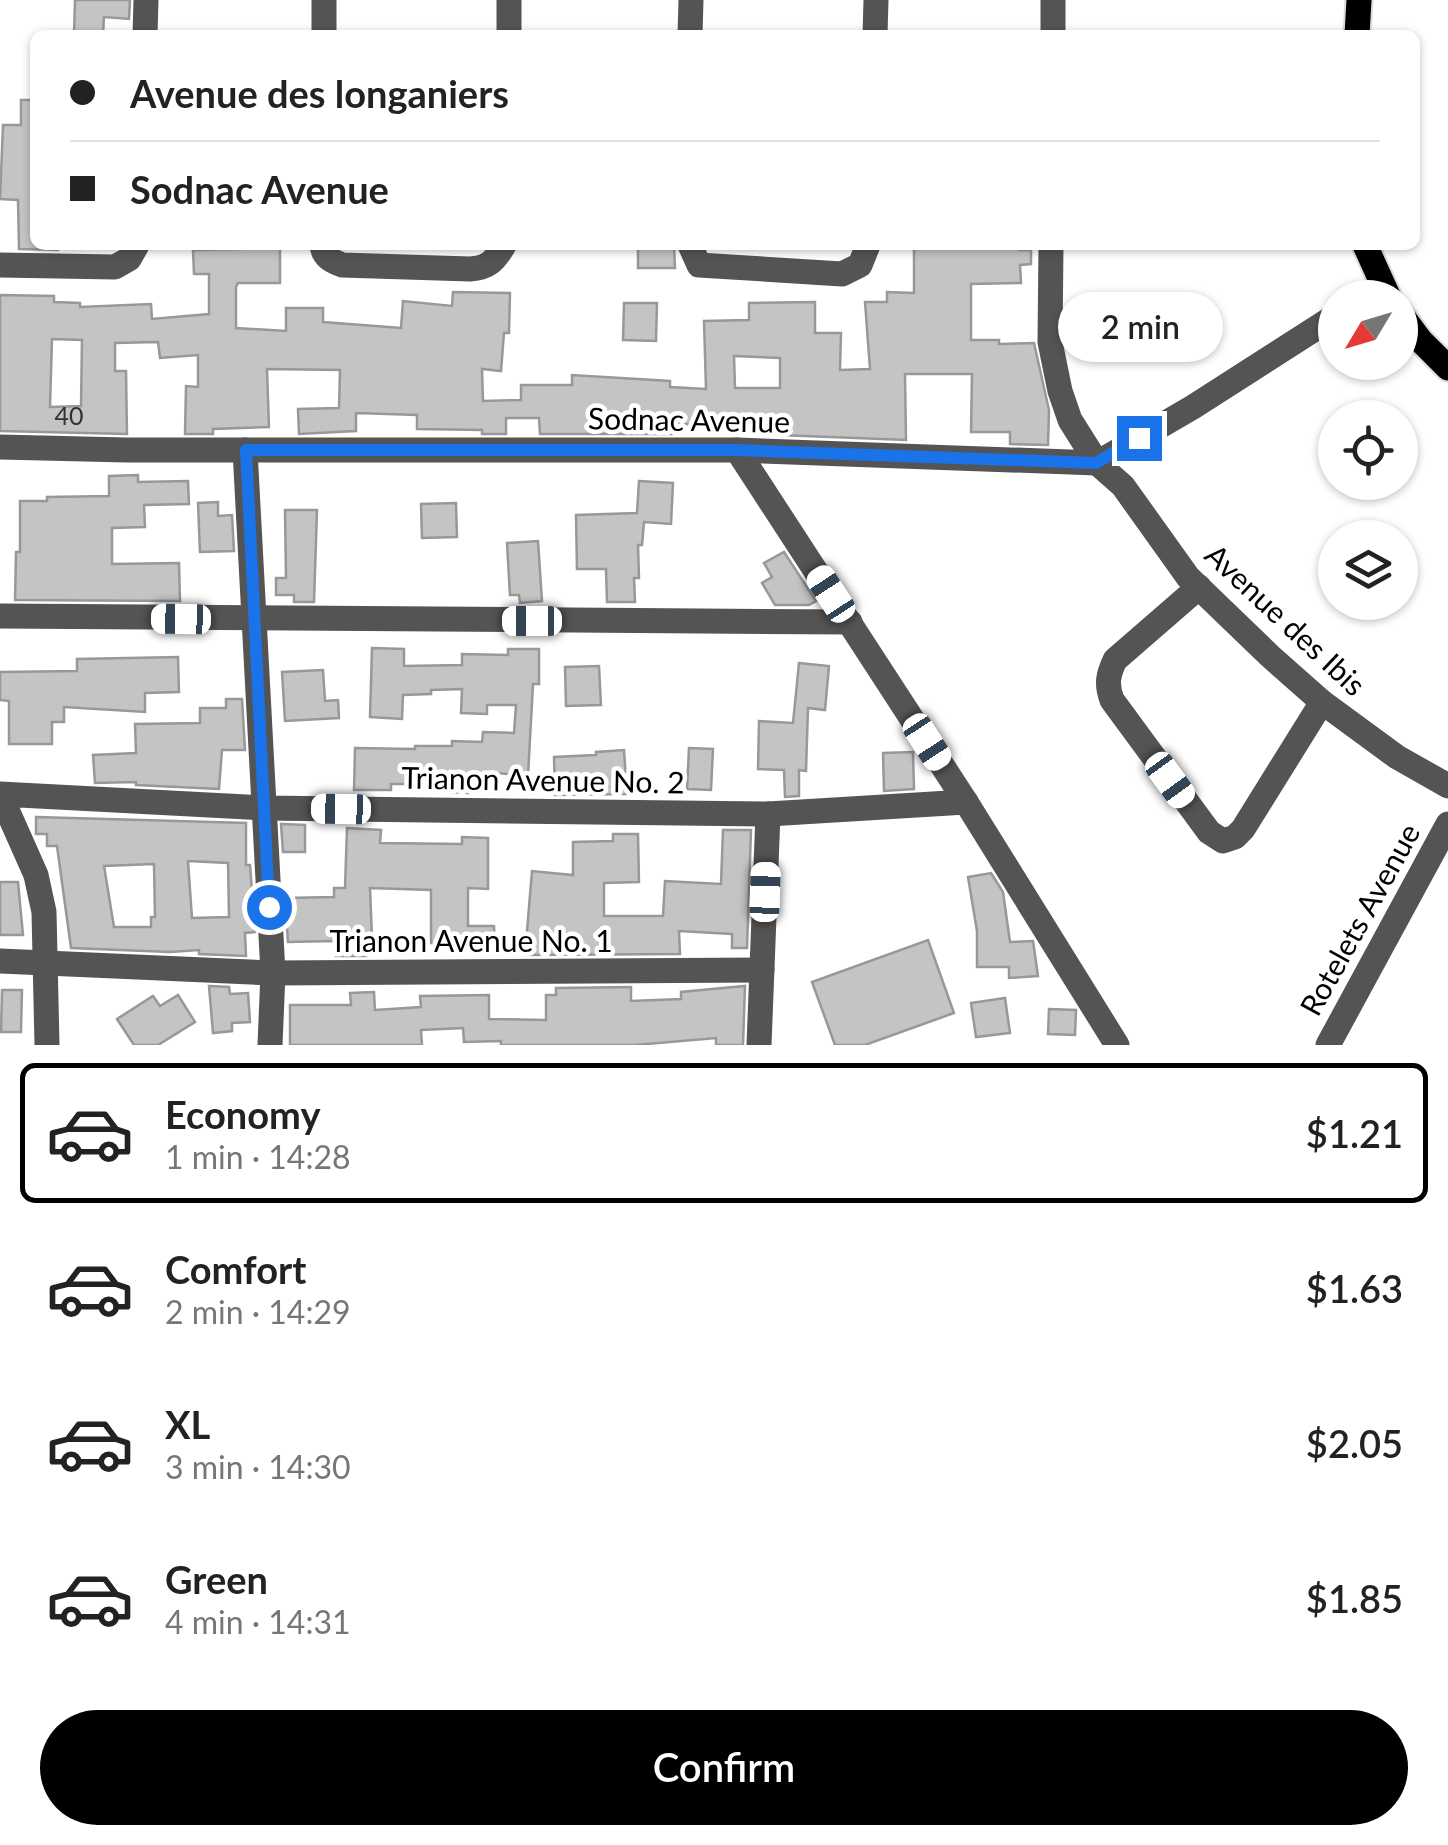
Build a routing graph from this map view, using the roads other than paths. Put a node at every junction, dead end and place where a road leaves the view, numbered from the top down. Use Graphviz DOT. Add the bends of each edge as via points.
graph roads {
  1 [pos="146,0"];
  2 [pos="324,0"];
  3 [pos="509,0"];
  4 [pos="691,0"];
  5 [pos="876,0"];
  6 [pos="1053,0"];
  7 [pos="1359,0"];
  8 [pos="146,30"];
  9 [pos="324,30"];
  10 [pos="509,30"];
  11 [pos="690,30"];
  12 [pos="875,30"];
  13 [pos="1053,30"];
  14 [pos="1358,30"];
  15 [pos="134,250"];
  16 [pos="323,250"];
  17 [pos="501,250"];
  18 [pos="692,250"];
  19 [pos="866,250"];
  20 [pos="1050,250"];
  21 [pos="1367,250"];
  22 [pos="0,265"];
  23 [pos="1375,280"];
  24 [pos="1318,327"];
  25 [pos="1418,337"];
  26 [pos="1448,368"];
  27 [pos="0,447"];
  28 [pos="246,450"];
  29 [pos="737,450"];
  30 [pos="1096,463"];
  31 [pos="1199,587"];
  32 [pos="0,616"];
  33 [pos="253,620"];
  34 [pos="850,622"];
  35 [pos="1322,702"];
  36 [pos="1448,786"];
  37 [pos="0,794"];
  38 [pos="966,802"];
  39 [pos="264,808"];
  40 [pos="768,814"];
  41 [pos="1448,824"];
  42 [pos="0,962"];
  43 [pos="45,962"];
  44 [pos="762,970"];
  45 [pos="272,974"];
  46 [pos="47,1045"];
  47 [pos="270,1045"];
  48 [pos="758,1045"];
  49 [pos="1117,1045"];
  50 [pos="1328,1045"];
  1 -- 8 [label="street"];
  2 -- 9 [label="street"];
  3 -- 10 [label="street"];
  4 -- 11 [label="street"];
  5 -- 12 [label="street"];
  6 -- 13 [label="street"];
  7 -- 14 [label="main road"];
  15 -- 22 [label="street" via="114,267"];
  16 -- 17 [label="street" via="342,266 470,269 484,268"];
  18 -- 19 [label="street" via="699,265 842,274 860,265"];
  20 -- 30 [label="street, Avenue des Ibis" via="1056,374 1070,420"];
  21 -- 23 [label="main road"];
  24 -- 30 [label="street"];
  25 -- 26 [label="main road"];
  27 -- 28 [label="street, Sodnac Avenue"];
  28 -- 29 [label="street, Sodnac Avenue"];
  28 -- 33 [label="street"];
  29 -- 30 [label="street, Sodnac Avenue"];
  29 -- 34 [label="street"];
  30 -- 31 [label="street, Avenue des Ibis" via="1123,486"];
  31 -- 35 [label="street, Avenue des Ibis"];
  31 -- 35 [label="street" via="1116,660 1108,689 1209,832 1223,841 1244,829"];
  32 -- 33 [label="street"];
  33 -- 34 [label="street"];
  33 -- 39 [label="street"];
  34 -- 38 [label="street"];
  35 -- 36 [label="street, Avenue des Ibis"];
  37 -- 39 [label="street, Trianon Avenue No. 2"];
  37 -- 43 [label="street" via="36,875"];
  38 -- 40 [label="street, Trianon Avenue No. 2"];
  38 -- 49 [label="street"];
  39 -- 40 [label="street, Trianon Avenue No. 2"];
  39 -- 45 [label="street"];
  40 -- 44 [label="street"];
  41 -- 50 [label="street, Rotelets Avenue"];
  42 -- 43 [label="street, Trianon Avenue No. 1"];
  43 -- 45 [label="street, Trianon Avenue No. 1"];
  43 -- 46 [label="street"];
  44 -- 45 [label="street, Trianon Avenue No. 1"];
  44 -- 48 [label="street"];
  45 -- 47 [label="street"];
}
